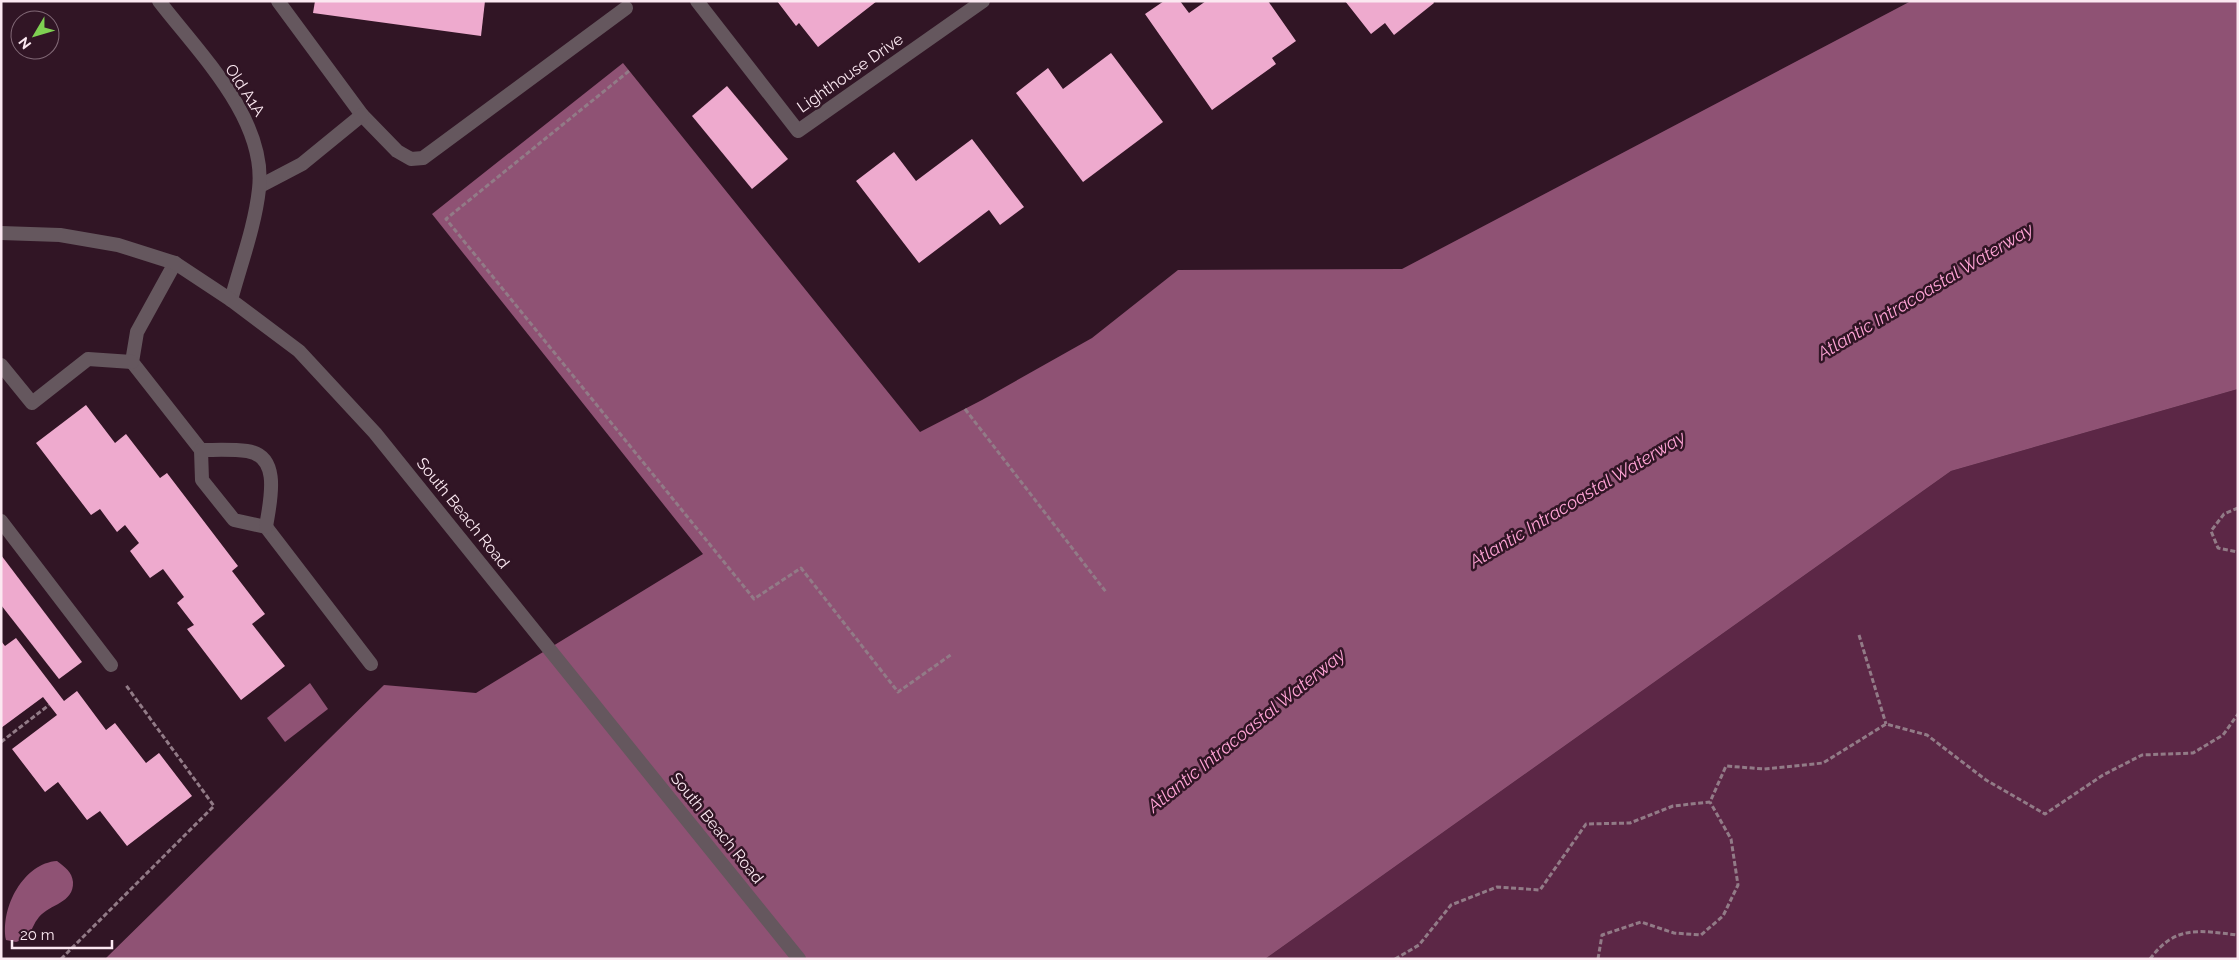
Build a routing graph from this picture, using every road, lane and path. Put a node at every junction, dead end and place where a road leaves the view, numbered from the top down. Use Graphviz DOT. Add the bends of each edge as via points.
graph roads {
  1 [pos="159,1"];
  2 [pos="278,1"];
  3 [pos="697,1"];
  4 [pos="983,1"];
  5 [pos="626,8"];
  6 [pos="629,71"];
  7 [pos="362,114"];
  8 [pos="260,186"];
  9 [pos="1,233"];
  10 [pos="175,263"];
  11 [pos="231,300"];
  12 [pos="132,362"];
  13 [pos="1,365"];
  14 [pos="965,409"];
  15 [pos="201,450"];
  16 [pos="2238,508"];
  17 [pos="1,521"];
  18 [pos="266,527"];
  19 [pos="2238,552"];
  20 [pos="1106,592"];
  21 [pos="1859,635"];
  22 [pos="952,654"];
  23 [pos="371,664"];
  24 [pos="111,665"];
  25 [pos="49,705"];
  26 [pos="2238,714"];
  27 [pos="1886,724"];
  28 [pos="1,742"];
  29 [pos="1710,802"];
  30 [pos="2238,935"];
  31 [pos="60,959"];
  32 [pos="799,959"];
  33 [pos="1395,959"];
  34 [pos="1598,959"];
  35 [pos="2150,959"];
  1 -- 8 [label="street, Old A1A" via="245,115 254,138"];
  2 -- 7 [label="street"];
  3 -- 4 [label="street, Lighthouse Drive" via="798,131"];
  5 -- 7 [label="street" via="423,158 411,159 396,152"];
  6 -- 22 [label="path" via="446,219 754,599 801,568 898,692"];
  7 -- 8 [label="street" via="302,164"];
  8 -- 11 [label="street, Old A1A"];
  9 -- 10 [label="street, South Beach Road" via="70,237 118,245"];
  10 -- 11 [label="street, South Beach Road"];
  10 -- 12 [label="street" via="137,332"];
  11 -- 32 [label="street, South Beach Road" via="299,351 375,433"];
  12 -- 13 [label="street" via="88,359 32,403"];
  12 -- 15 [label="street"];
  14 -- 20 [label="path"];
  15 -- 18 [label="street" via="202,480 234,520"];
  15 -- 18 [label="street" via="250,451 265,461 272,481"];
  16 -- 19 [label="path" via="2224,514 2211,530 2218,548"];
  17 -- 24 [label="street"];
  18 -- 23 [label="street"];
  21 -- 27 [label="path"];
  24 -- 31 [label="path" via="214,806"];
  25 -- 28 [label="path"];
  26 -- 27 [label="path" via="2223,735 2193,753 2142,755 2103,775 2045,814 1986,780 1926,735"];
  27 -- 29 [label="path" via="1822,763 1764,769 1726,766"];
  29 -- 33 [label="path" via="1673,806 1630,822 1586,824 1540,890 1497,887 1451,905 1419,945"];
  29 -- 34 [label="path" via="1731,839 1738,885 1723,916 1701,935 1674,933 1641,922 1602,935"];
  30 -- 35 [label="path" via="2189,930 2159,947"];
}
